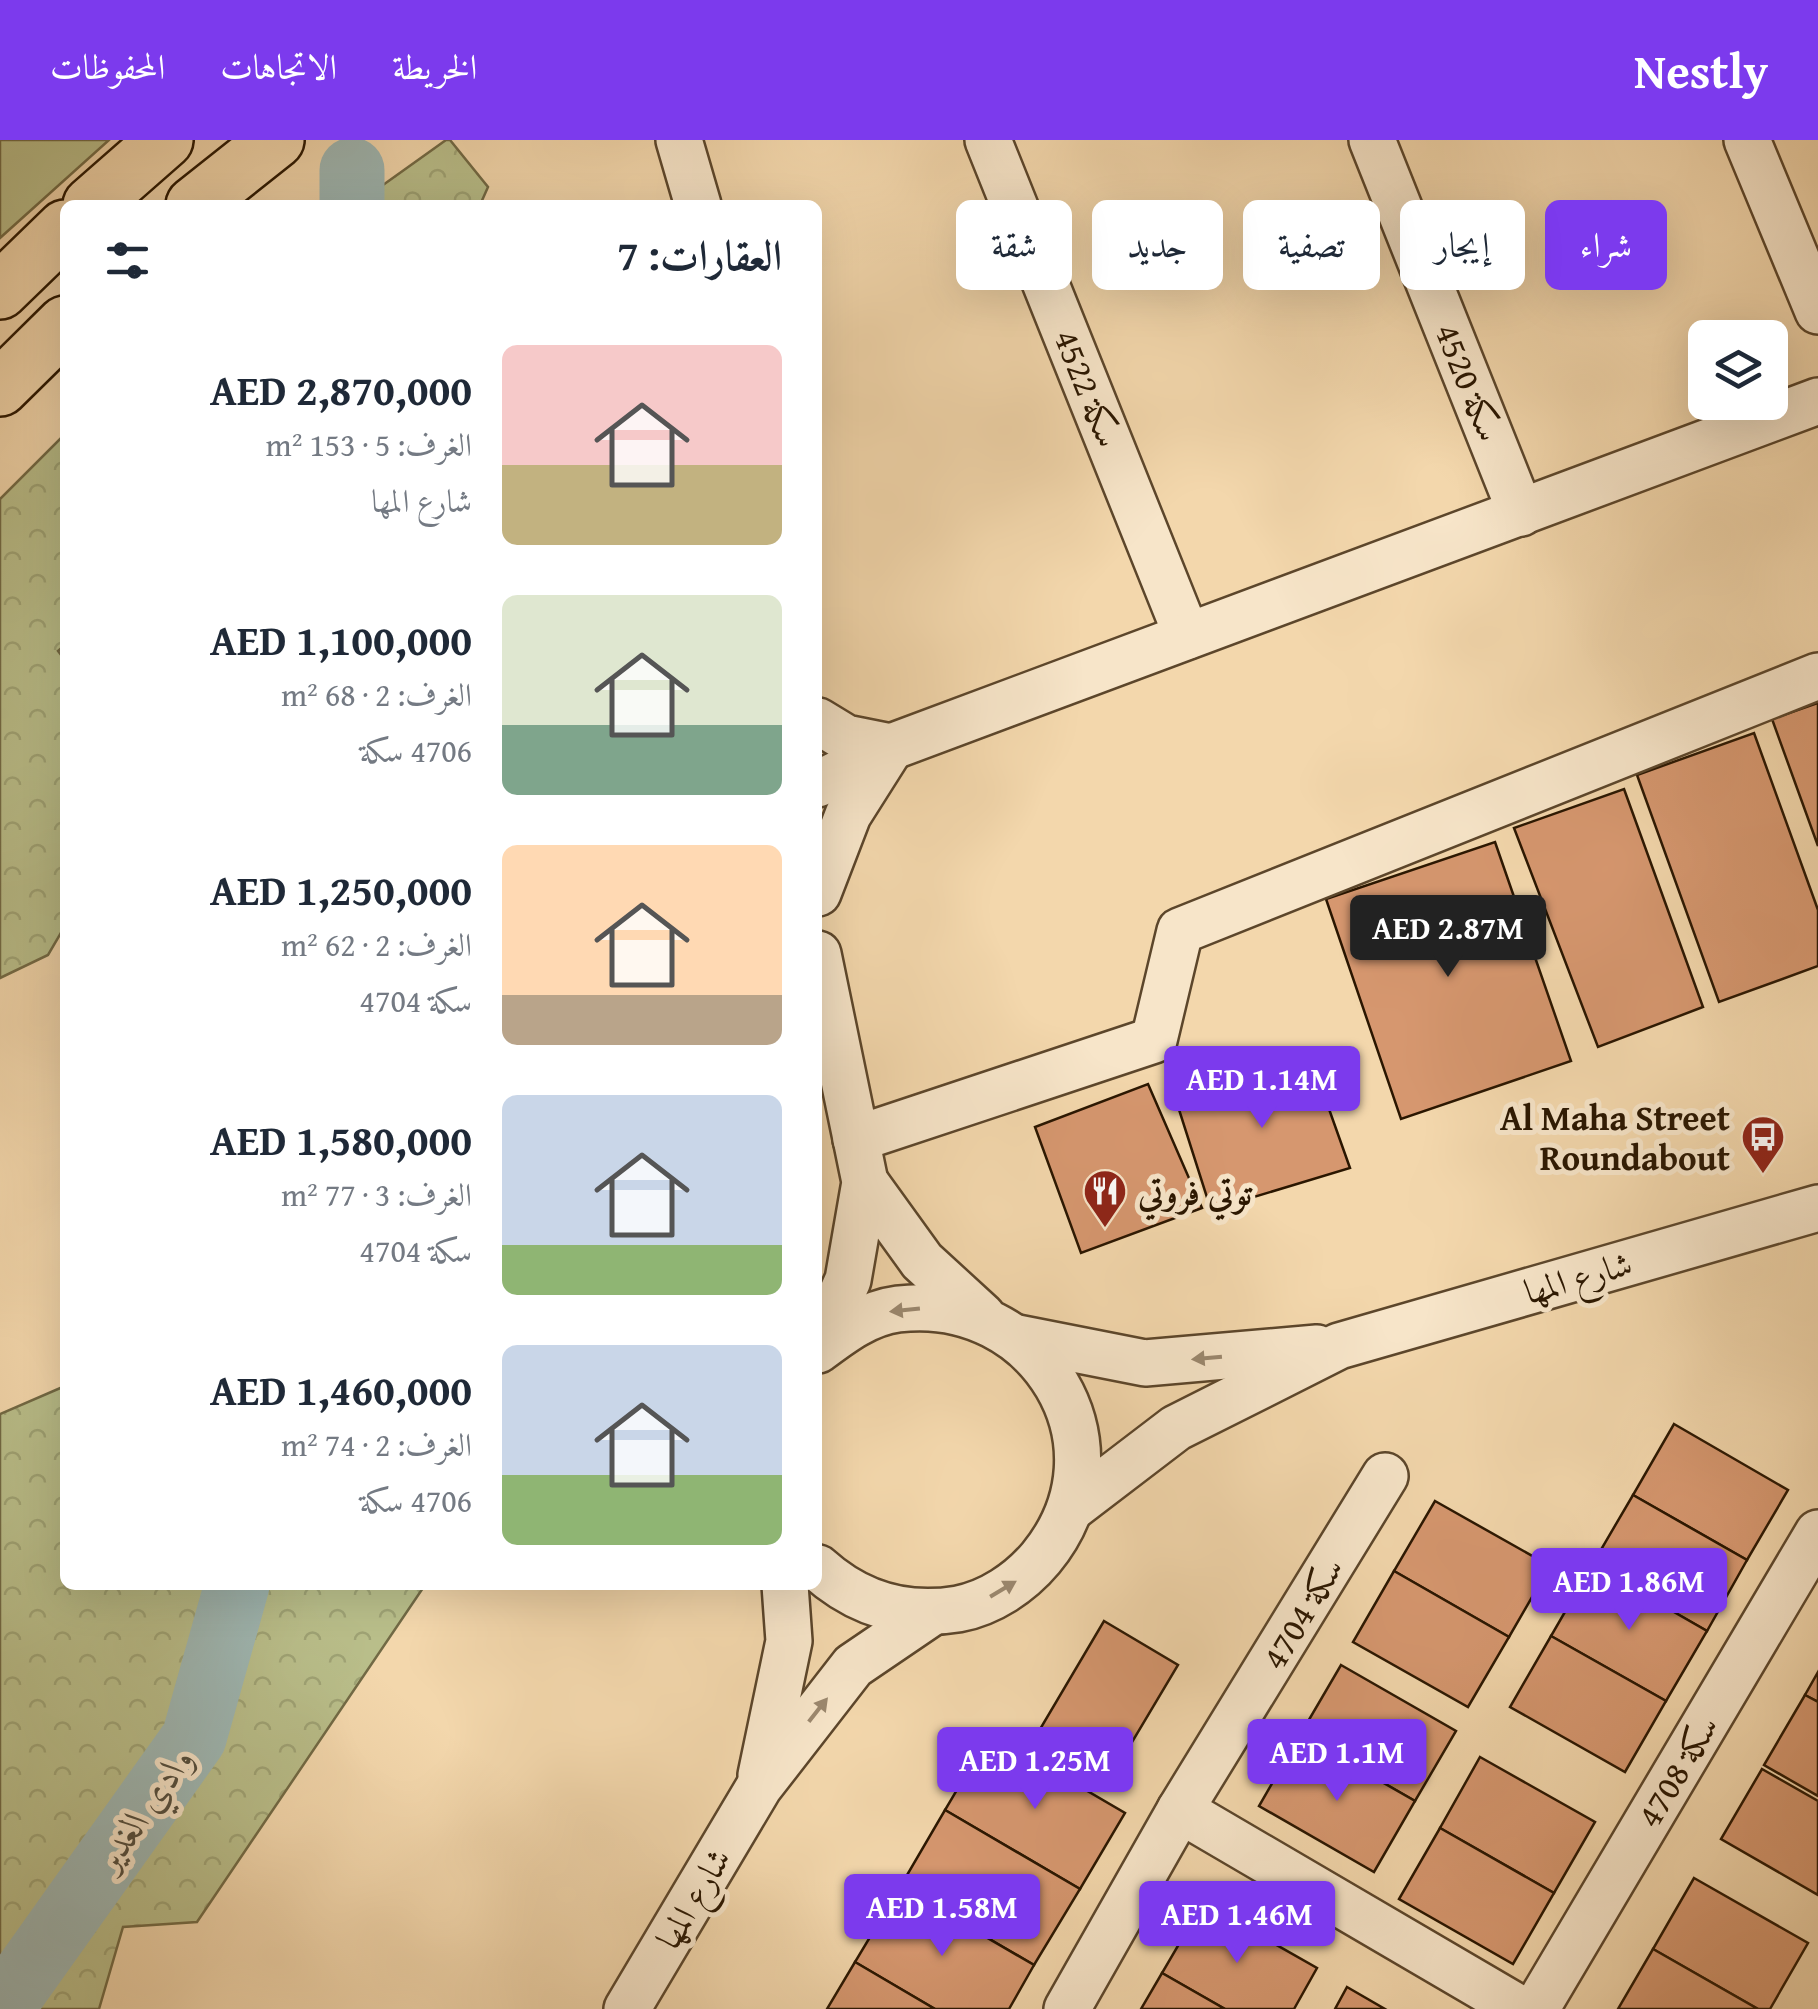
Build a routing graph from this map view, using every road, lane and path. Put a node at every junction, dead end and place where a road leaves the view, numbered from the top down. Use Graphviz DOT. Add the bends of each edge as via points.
graph roads {
  1 [pos="164,140"];
  2 [pos="276,140"];
  3 [pos="302,140"];
  4 [pos="988,140"];
  5 [pos="1372,140"];
  6 [pos="1747,140"];
  7 [pos="97,200"];
  8 [pos="204,200"];
  9 [pos="206,200"];
  10 [pos="60,233"];
  11 [pos="0,291"];
  12 [pos="1818,311"];
  13 [pos="60,329"];
  14 [pos="0,388"];
  15 [pos="1818,401"];
  16 [pos="1522,513"];
  17 [pos="1187,636"];
  18 [pos="1818,676"];
  19 [pos="822,723"];
  20 [pos="891,747"];
  21 [pos="822,782"];
  22 [pos="822,883"];
  23 [pos="822,973"];
  24 [pos="861,1161"];
  25 [pos="1818,1208"];
  26 [pos="1001,1328"];
  27 [pos="822,1339"];
  28 [pos="822,1345"];
  29 [pos="1339,1346"];
  30 [pos="1386,1476"];
  31 [pos="1070,1509"];
  32 [pos="1818,1533"];
  33 [pos="822,1572"];
  34 [pos="785,1590"];
  35 [pos="931,1613"];
  36 [pos="759,1787"];
  37 [pos="1180,1810"];
  38 [pos="627,2009"];
  39 [pos="1067,2009"];
  40 [pos="1520,2009"];
  41 [pos="1536,2009"];
  1 -- 7 [label="main road"];
  2 -- 8 [label="main road"];
  3 -- 9 [label="street"];
  4 -- 17 [label="street, سكة 4522"];
  5 -- 16 [label="street, سكة 4520"];
  6 -- 12 [label="street"];
  10 -- 11 [label="main road"];
  13 -- 14 [label="main road"];
  15 -- 16 [label="street"];
  16 -- 17 [label="street"];
  17 -- 20 [label="street"];
  18 -- 24 [label="street" via="1180,931 1154,1040"];
  19 -- 20 [label="street" via="846,738"];
  20 -- 21 [label="street"];
  20 -- 22 [label="street" via="848,816"];
  23 -- 24 [label="street"];
  24 -- 26 [label="street" via="922,1261"];
  24 -- 27 [label="street" via="848,1280"];
  25 -- 29 [label="street, شارع المها"];
  26 -- 28 [label="street, one-way" via="940,1308 895,1310 852,1324"];
  29 -- 26 [label="street, شارع المها, one-way" via="1145,1363"];
  26 -- 31 [label="street" via="1045,1365 1065,1398 1078,1472"];
  29 -- 31 [label="street, شارع المها" via="1176,1428"];
  30 -- 37 [label="street, سكة 4704"];
  35 -- 31 [label="street, one-way" via="1001,1593 1042,1556"];
  32 -- 41 [label="street, سكة 4708"];
  33 -- 35 [label="street" via="840,1588 884,1608"];
  34 -- 36 [label="street, شارع المها" via="789,1641"];
  36 -- 35 [label="street, شارع المها, one-way" via="852,1666"];
  36 -- 38 [label="street, شارع المها"];
  37 -- 39 [label="street, سكة 4704"];
  37 -- 40 [label="street"];
}
